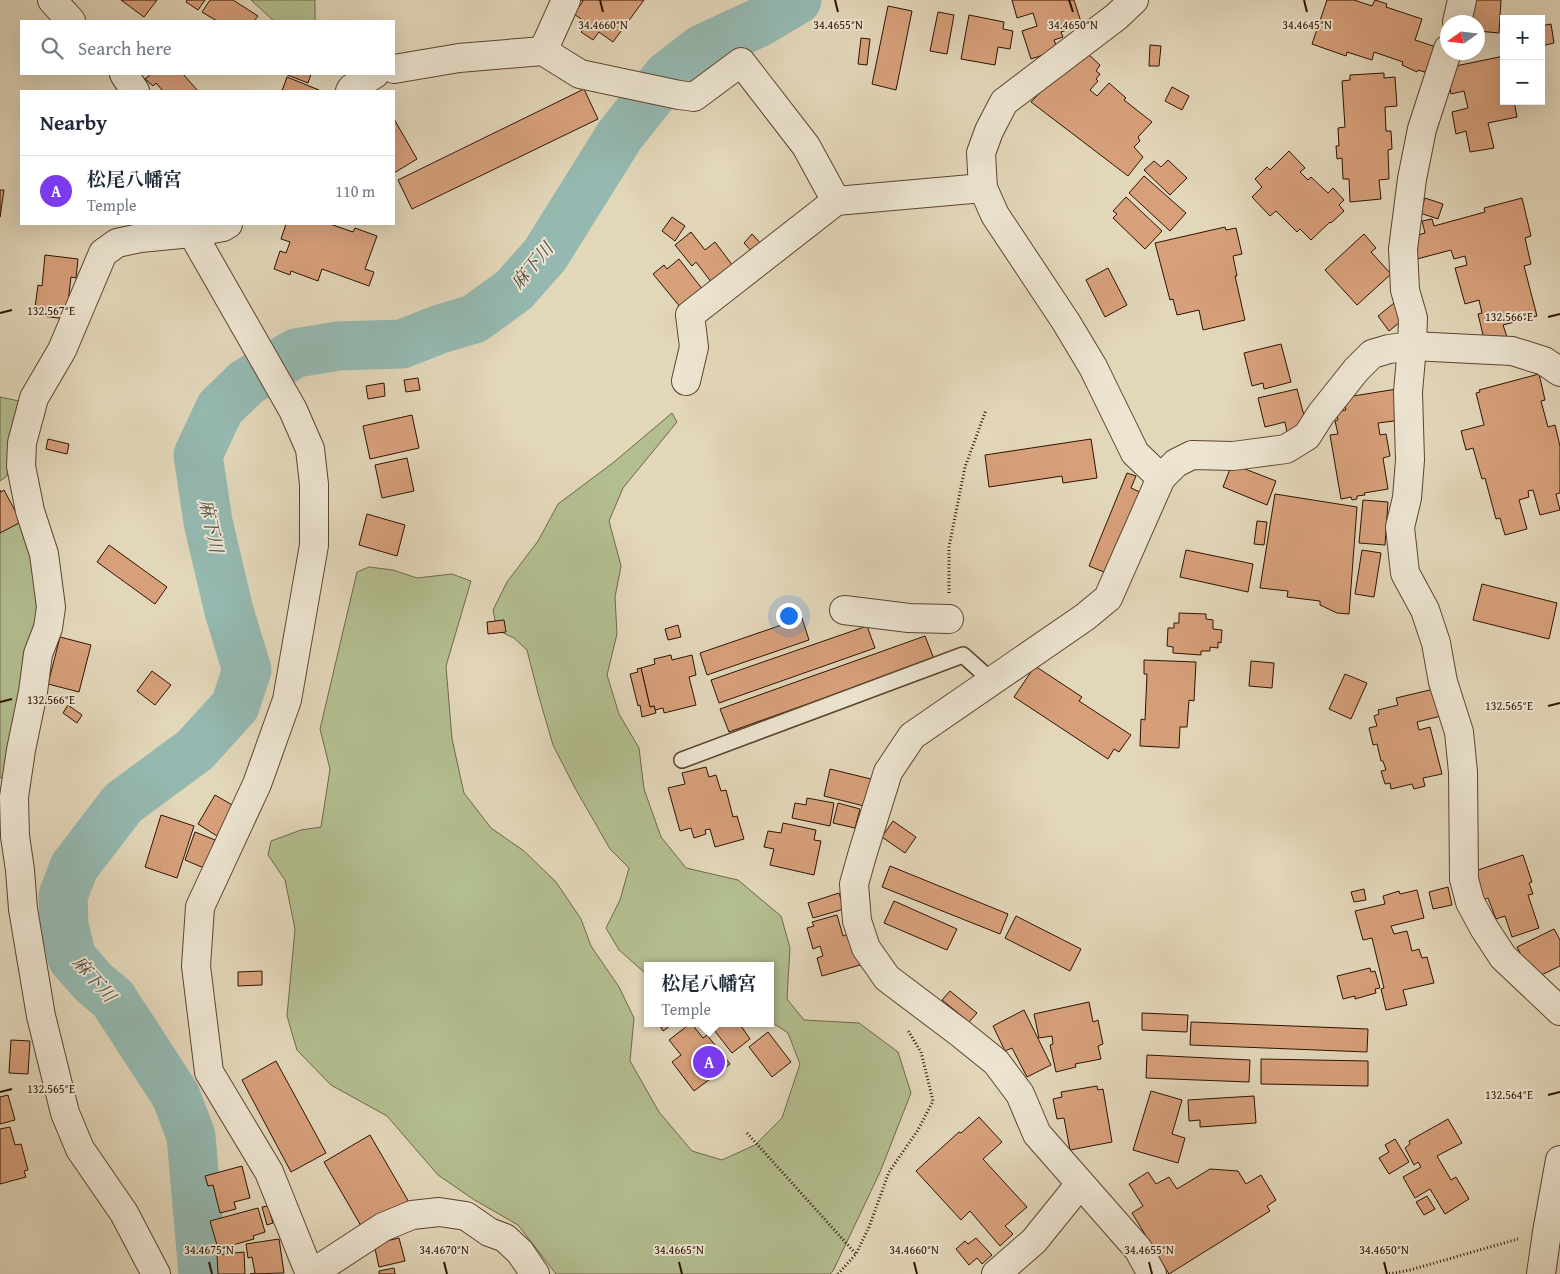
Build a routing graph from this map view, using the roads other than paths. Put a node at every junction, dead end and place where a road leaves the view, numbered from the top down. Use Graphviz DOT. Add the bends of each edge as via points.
graph roads {
  1 [pos="52,0"];
  2 [pos="566,0"];
  3 [pos="1134,0"];
  4 [pos="1462,0"];
  5 [pos="1459,15"];
  6 [pos="70,20"];
  7 [pos="543,51"];
  8 [pos="1444,60"];
  9 [pos="395,69"];
  10 [pos="125,75"];
  11 [pos="372,75"];
  12 [pos="134,90"];
  13 [pos="351,90"];
  14 [pos="983,188"];
  15 [pos="836,201"];
  16 [pos="226,225"];
  17 [pos="190,229"];
  18 [pos="1412,346"];
  19 [pos="1560,372"];
  20 [pos="686,381"];
  21 [pos="1161,478"];
  22 [pos="844,610"];
  23 [pos="949,619"];
  24 [pos="992,680"];
  25 [pos="682,760"];
  26 [pos="1560,1011"];
  27 [pos="1560,1160"];
  28 [pos="1080,1184"];
  29 [pos="156,1274"];
  30 [pos="311,1274"];
  31 [pos="535,1274"];
  32 [pos="996,1274"];
  33 [pos="1152,1274"];
  34 [pos="1541,1274"];
  1 -- 6 [label="street"];
  2 -- 7 [label="street"];
  3 -- 14 [label="street" via="1004,102 988,131 981,153"];
  4 -- 5 [label="street"];
  7 -- 9 [label="street" via="459,58"];
  7 -- 15 [label="street" via="580,74 694,97 742,62 806,146"];
  8 -- 18 [label="street" via="1422,128 1406,218 1403,249 1406,290 1413,318"];
  10 -- 12 [label="street"];
  11 -- 13 [label="street"];
  14 -- 15 [label="street"];
  14 -- 21 [label="street" via="995,215 1093,367 1135,453"];
  15 -- 20 [label="street" via="690,315 694,347"];
  16 -- 17 [label="street"];
  17 -- 29 [label="street" via="117,243 103,253 62,350 34,398 22,443 21,466 30,511 44,554 51,607 48,628 38,654 14,797 15,836 30,955 64,1113 80,1149 124,1213"];
  17 -- 30 [label="street" via="293,410 310,449 314,484 314,545 287,700 257,784 200,907 196,966 209,1072 270,1172"];
  18 -- 19 [label="street" via="1512,351 1544,361"];
  18 -- 21 [label="street" via="1372,354 1321,414 1307,436 1286,449 1233,456 1192,455 1176,463"];
  18 -- 26 [label="street" via="1408,392 1410,460 1407,498 1400,527 1404,573 1425,610 1459,732 1463,772 1464,879 1470,902 1503,957"];
  21 -- 24 [label="street" via="1108,598"];
  22 -- 23 [label="street"];
  24 -- 25 [label="lane" via="963,655"];
  24 -- 28 [label="street" via="912,736 888,772 854,884 857,921 866,948 887,978 996,1062 1020,1094 1037,1134"];
  27 -- 34 [label="street"];
  28 -- 32 [label="street" via="1034,1241"];
  28 -- 33 [label="street" via="1138,1250"];
  30 -- 31 [label="street" via="383,1227 412,1215 439,1212 466,1216 504,1238 520,1252"];
}
